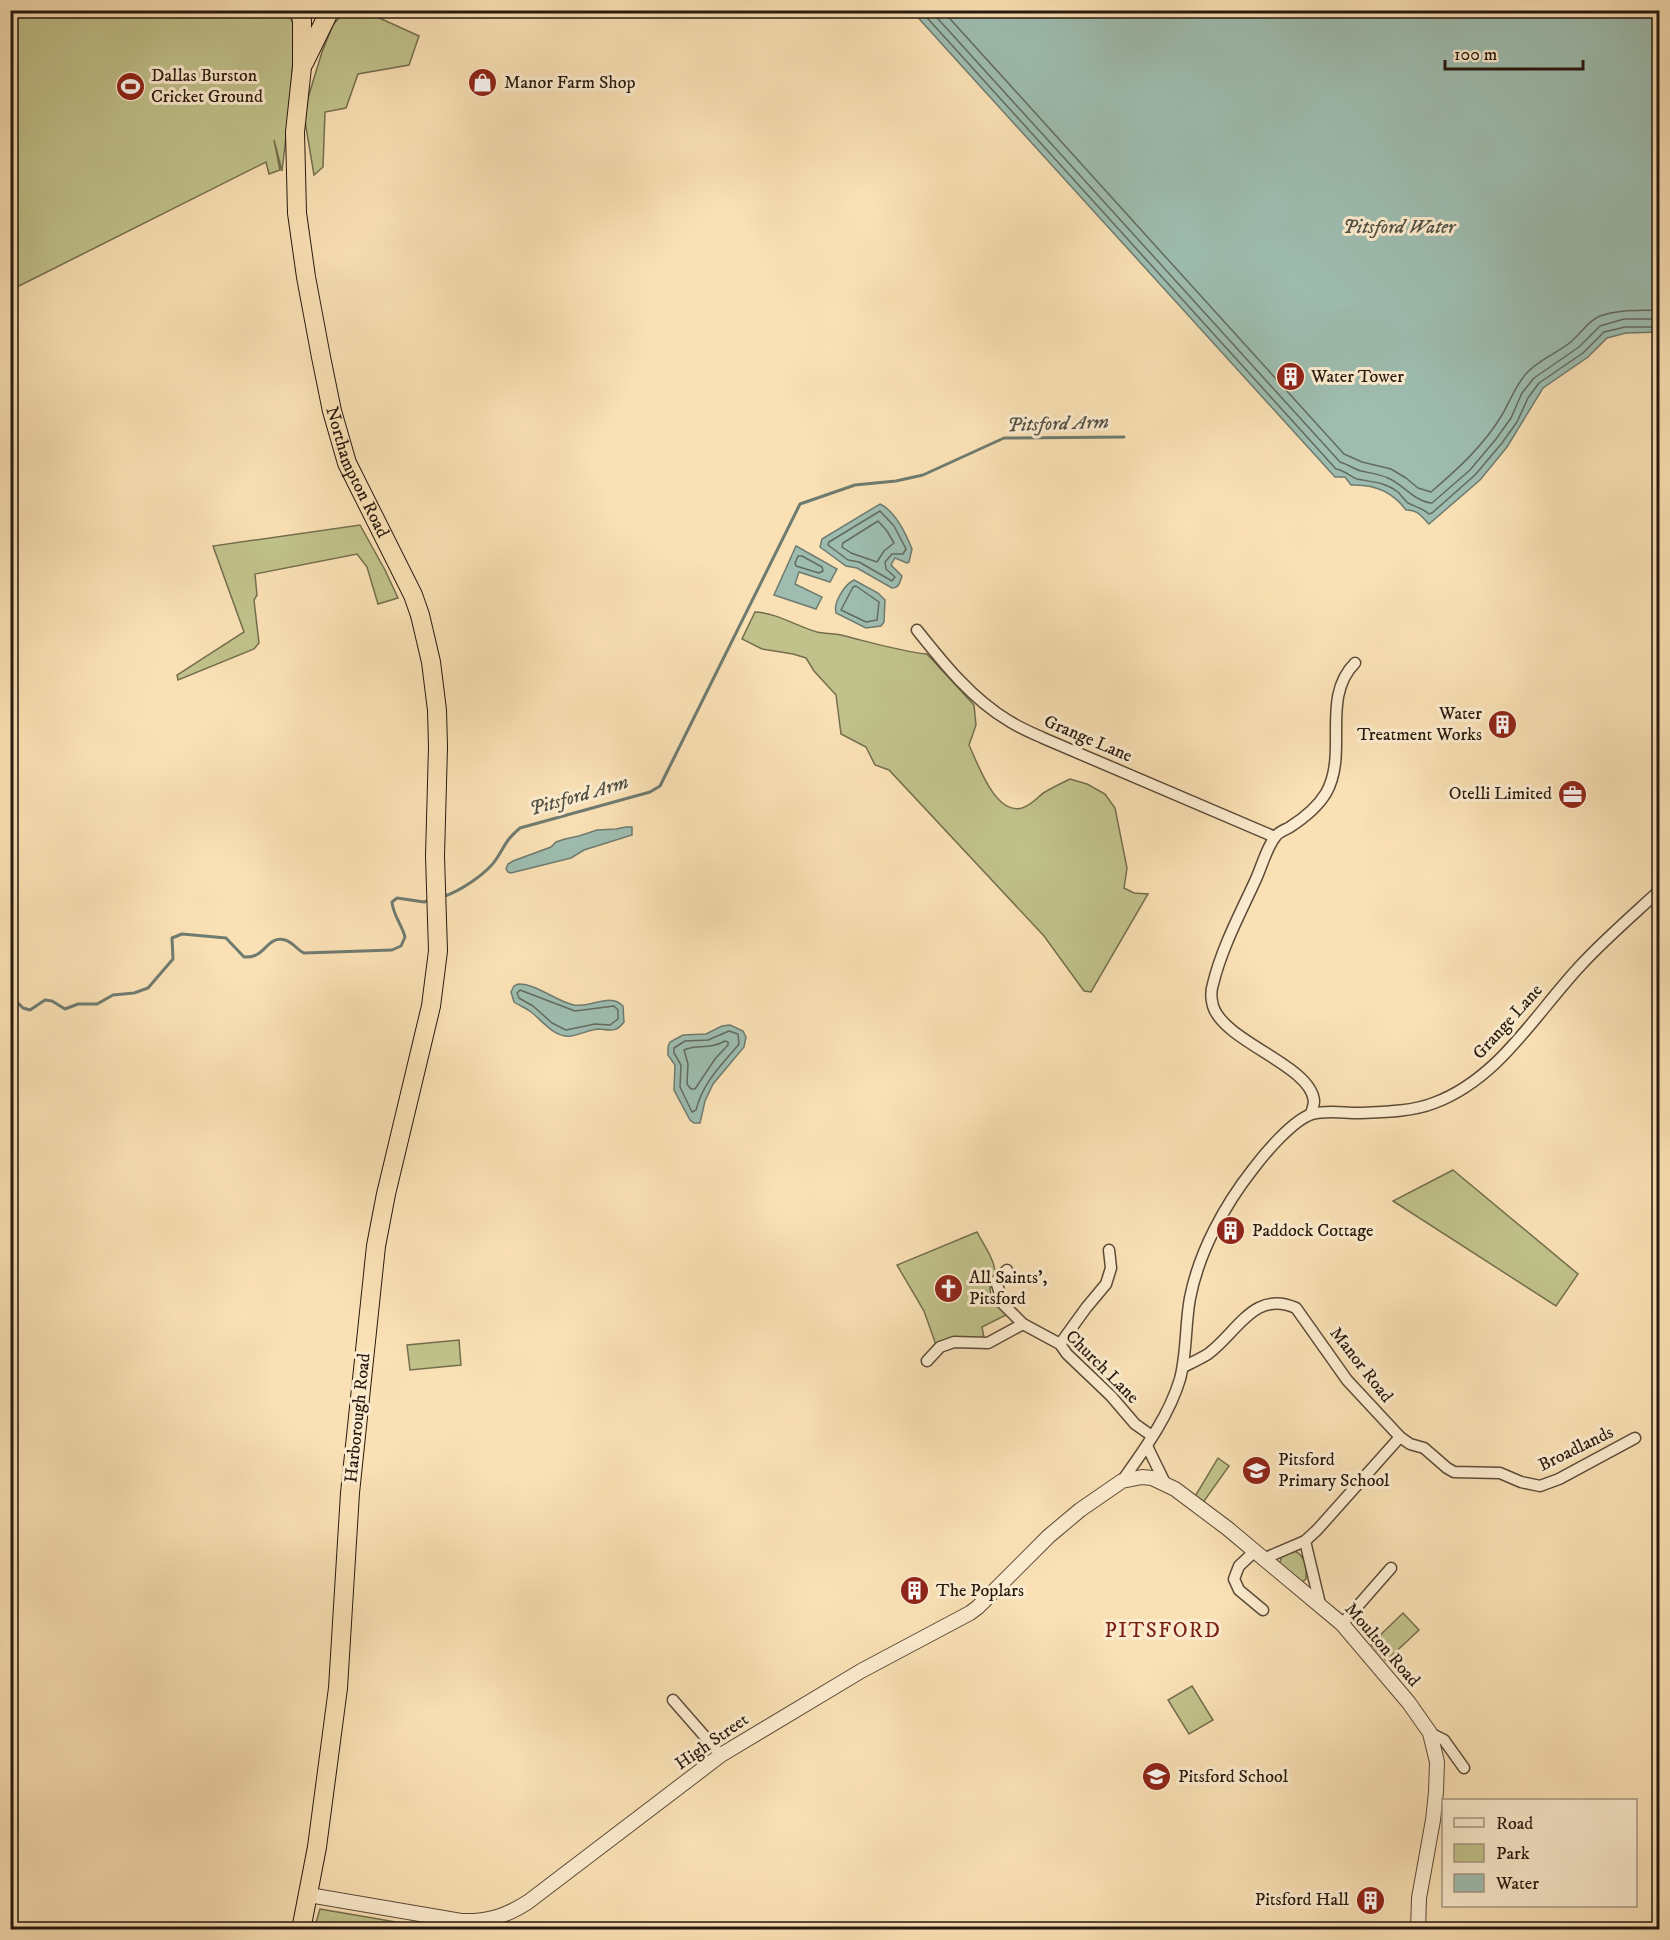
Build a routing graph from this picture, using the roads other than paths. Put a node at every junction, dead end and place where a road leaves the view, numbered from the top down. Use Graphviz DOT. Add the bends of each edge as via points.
graph roads {
  1 [pos="299,10"];
  2 [pos="306,10"];
  3 [pos="328,10"];
  4 [pos="302,67"];
  5 [pos="917,630"];
  6 [pos="1355,663"];
  7 [pos="1275,837"];
  8 [pos="1659,890"];
  9 [pos="438,912"];
  10 [pos="1311,1114"];
  11 [pos="1109,1250"];
  12 [pos="1007,1270"];
  13 [pos="1023,1324"];
  14 [pos="1060,1344"];
  15 [pos="927,1362"];
  16 [pos="1183,1367"];
  17 [pos="1400,1437"];
  18 [pos="1635,1438"];
  19 [pos="1150,1441"];
  20 [pos="1122,1481"];
  21 [pos="1165,1483"];
  22 [pos="1105,1491"];
  23 [pos="1305,1541"];
  24 [pos="1259,1555"];
  25 [pos="1391,1568"];
  26 [pos="1320,1604"];
  27 [pos="1263,1610"];
  28 [pos="1342,1624"];
  29 [pos="673,1700"];
  30 [pos="1430,1733"];
  31 [pos="721,1755"];
  32 [pos="1464,1768"];
  33 [pos="309,1895"];
  34 [pos="302,1929"];
  35 [pos="1418,1929"];
  1 -- 4 [label="highway, Northampton Road" via="303,21"];
  2 -- 3 [label="highway"];
  3 -- 4 [label="highway, Northampton Road"];
  4 -- 9 [label="highway, Northampton Road" via="295,132 297,213 332,411 347,463 420,615 436,694"];
  5 -- 7 [label="street, Grange Lane" via="953,675 1009,722"];
  6 -- 7 [label="street" via="1345,676 1338,697 1330,785 1311,812"];
  7 -- 10 [label="street" via="1220,963 1211,995 1218,1016 1228,1026 1305,1083 1314,1101"];
  8 -- 10 [label="street, Grange Lane" via="1581,965 1493,1068 1460,1090 1434,1103 1404,1110"];
  9 -- 33 [label="highway, Harborough Road" via="431,1006 376,1246 350,1494 338,1689"];
  10 -- 16 [label="street" via="1286,1133 1253,1168 1204,1249 1190,1299"];
  11 -- 14 [label="street" via="1111,1268 1106,1284"];
  12 -- 13 [label="street, Church Lane" via="996,1281 1002,1304"];
  13 -- 14 [label="street, Church Lane"];
  13 -- 15 [label="street" via="988,1343 954,1342 940,1347"];
  14 -- 19 [label="street, Church Lane"];
  16 -- 17 [label="street, Manor Road" via="1208,1354 1261,1307 1272,1302 1285,1303 1296,1308 1347,1380"];
  16 -- 19 [label="street"];
  17 -- 18 [label="street, Broadlands" via="1424,1448 1454,1472 1500,1473 1540,1486"];
  17 -- 23 [label="street"];
  19 -- 20 [label="street"];
  19 -- 21 [label="street"];
  20 -- 21 [label="street, Moulton Road" via="1142,1477"];
  20 -- 22 [label="street, Moulton Road"];
  21 -- 24 [label="street, Moulton Road"];
  22 -- 31 [label="street, High Street" via="1049,1536 970,1613 870,1666"];
  23 -- 24 [label="street"];
  23 -- 26 [label="street"];
  24 -- 26 [label="street, Moulton Road"];
  24 -- 27 [label="street" via="1239,1566 1234,1579 1239,1590"];
  25 -- 28 [label="street"];
  26 -- 28 [label="street, Moulton Road"];
  28 -- 30 [label="street, Moulton Road"];
  29 -- 31 [label="street"];
  30 -- 32 [label="street" via="1444,1740"];
  30 -- 35 [label="street, Moulton Road" via="1437,1762 1436,1792 1419,1898"];
  31 -- 33 [label="street, High Street" via="528,1902 500,1917 462,1921"];
  33 -- 34 [label="highway, Harborough Road"];
}
